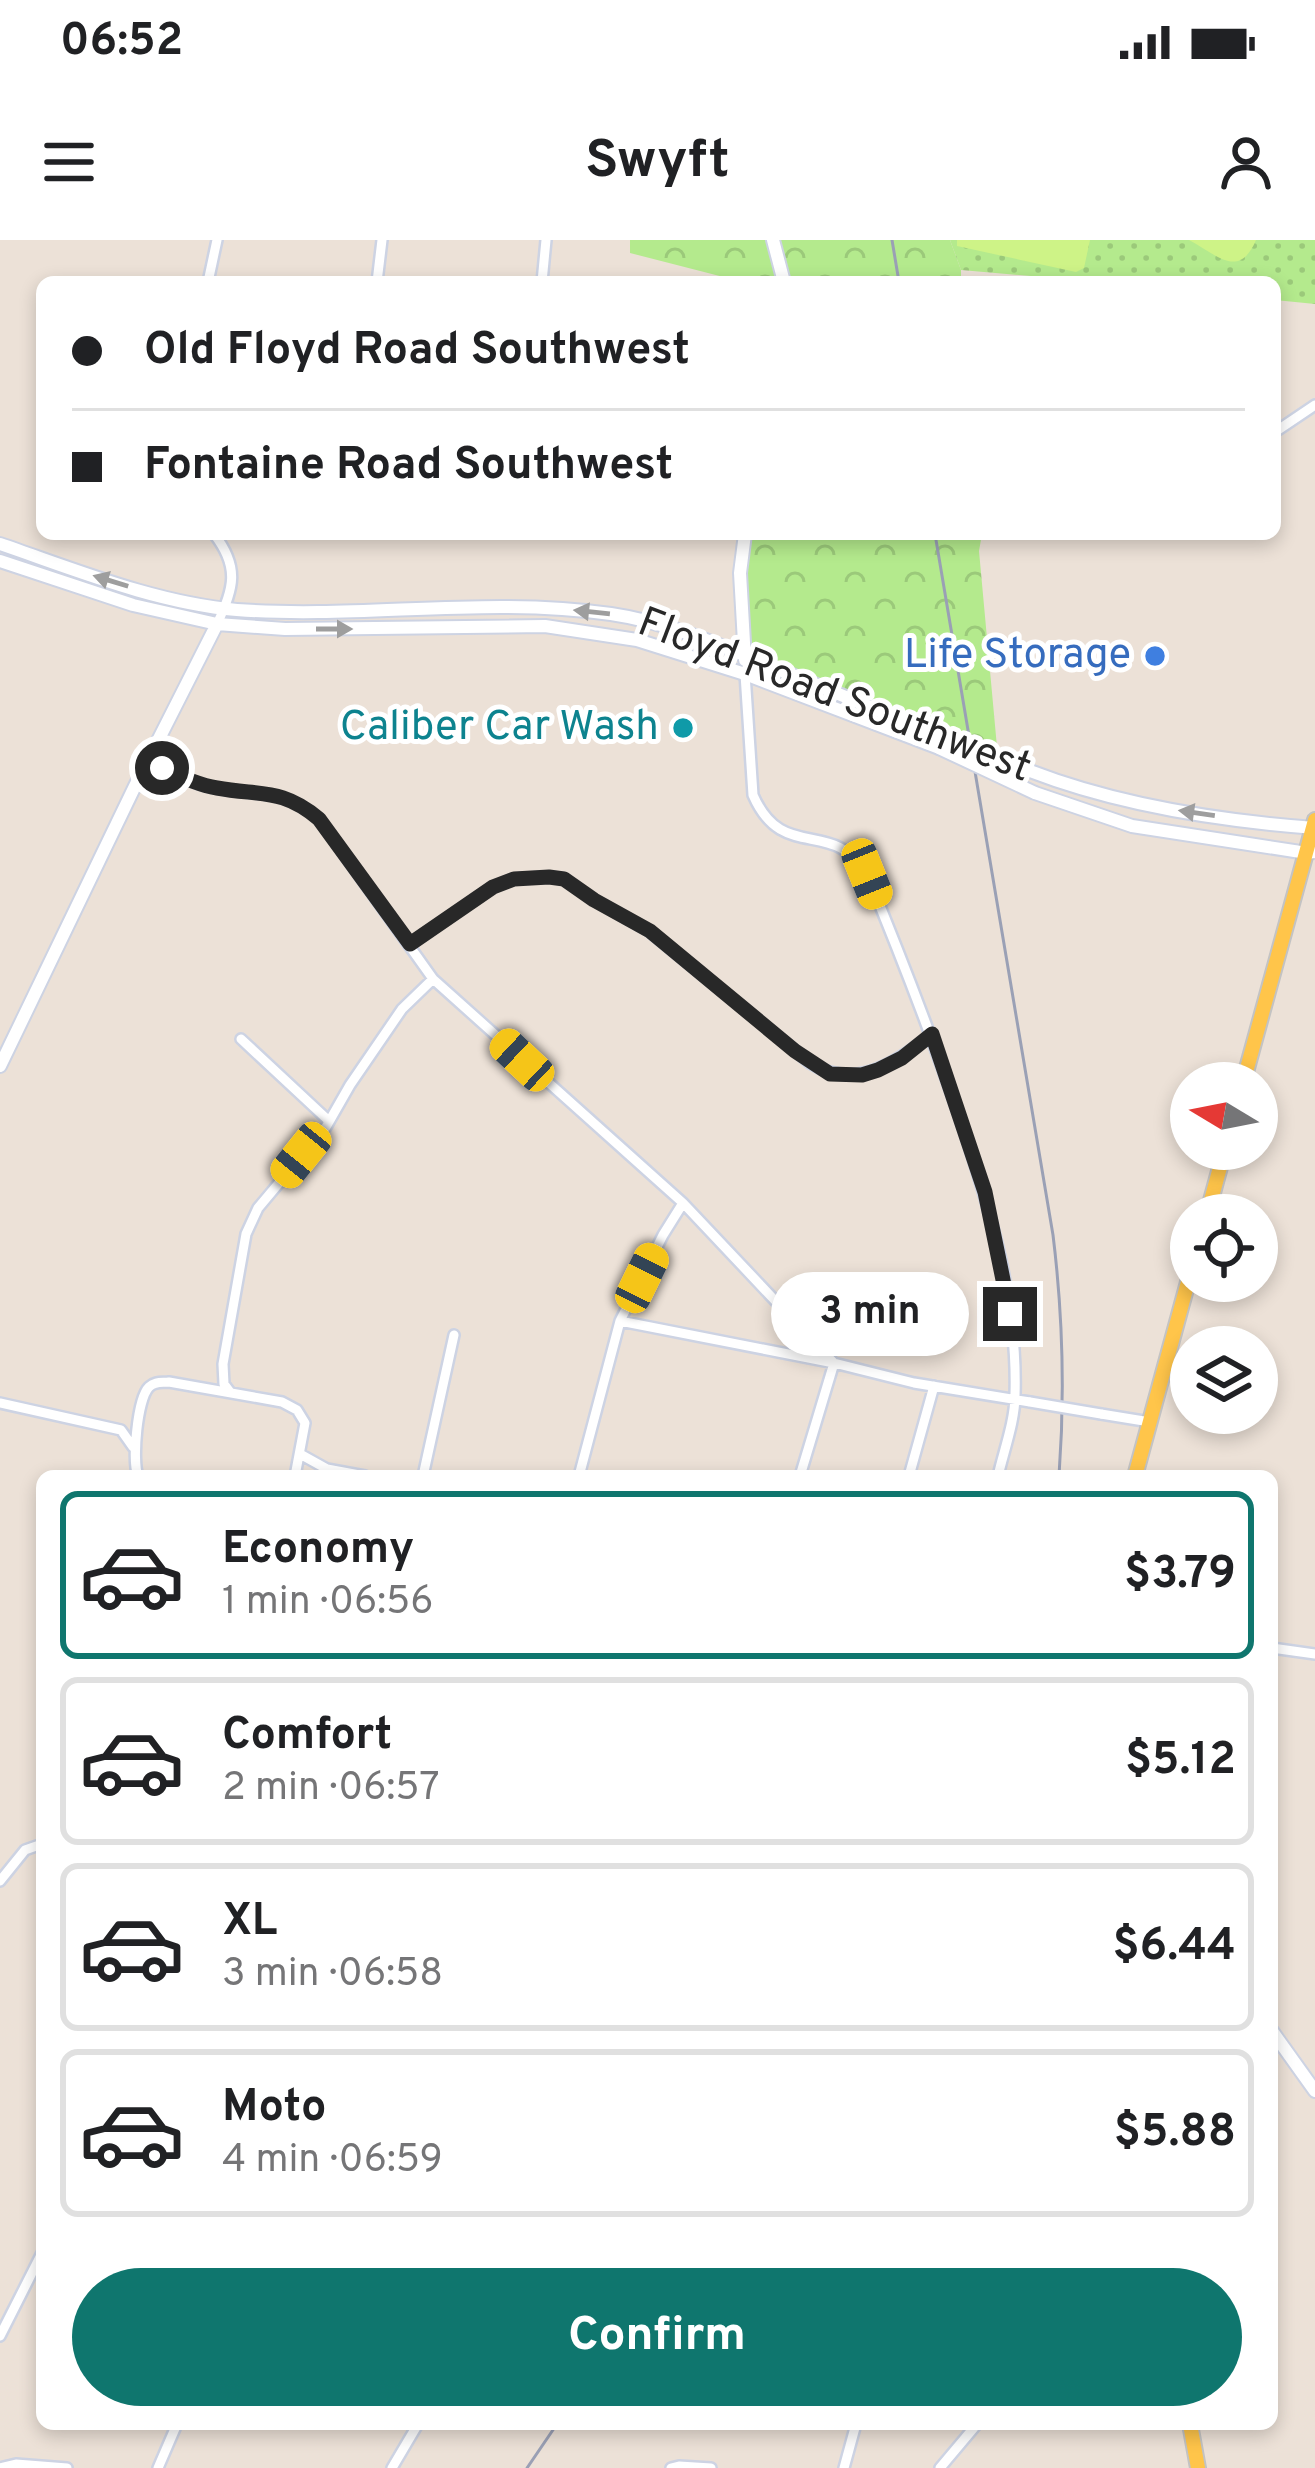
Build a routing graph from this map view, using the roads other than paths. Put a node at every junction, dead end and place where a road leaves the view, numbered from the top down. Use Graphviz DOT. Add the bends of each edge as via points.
graph roads {
  1 [pos="217,240"];
  2 [pos="382,240"];
  3 [pos="546,240"];
  4 [pos="773,240"];
  5 [pos="209,276"];
  6 [pos="378,276"];
  7 [pos="543,276"];
  8 [pos="782,276"];
  9 [pos="1315,405"];
  10 [pos="1281,428"];
  11 [pos="218,540"];
  12 [pos="744,540"];
  13 [pos="0,544"];
  14 [pos="0,561"];
  15 [pos="225,608"];
  16 [pos="217,624"];
  17 [pos="744,655"];
  18 [pos="746,674"];
  19 [pos="937,741"];
  20 [pos="148,761"];
  21 [pos="1314,826"];
  22 [pos="1311,852"];
  23 [pos="410,944"];
  24 [pos="433,979"];
  25 [pos="932,1034"];
  26 [pos="241,1040"];
  27 [pos="1249,1062"];
  28 [pos="0,1066"];
  29 [pos="329,1121"];
  30 [pos="683,1203"];
  31 [pos="1183,1302"];
  32 [pos="620,1321"];
  33 [pos="454,1335"];
  34 [pos="834,1363"];
  35 [pos="223,1364"];
  36 [pos="934,1387"];
  37 [pos="201,1388"];
  38 [pos="230,1393"];
  39 [pos="1016,1400"];
  40 [pos="0,1403"];
  41 [pos="141,1414"];
  42 [pos="1150,1422"];
  43 [pos="121,1430"];
  44 [pos="135,1450"];
  45 [pos="299,1454"];
  46 [pos="327,1469"];
  47 [pos="136,1470"];
  48 [pos="296,1470"];
  49 [pos="322,1470"];
  50 [pos="332,1470"];
  51 [pos="424,1470"];
  52 [pos="581,1470"];
  53 [pos="802,1470"];
  54 [pos="911,1470"];
  55 [pos="999,1470"];
  56 [pos="1137,1470"];
  57 [pos="1278,1649"];
  58 [pos="1315,1654"];
  59 [pos="36,1845"];
  60 [pos="0,1881"];
  61 [pos="1278,2039"];
  62 [pos="1315,2091"];
  63 [pos="36,2265"];
  64 [pos="0,2336"];
  65 [pos="174,2430"];
  66 [pos="414,2430"];
  67 [pos="854,2430"];
  68 [pos="972,2430"];
  69 [pos="1191,2430"];
  70 [pos="0,2468"];
  71 [pos="67,2468"];
  72 [pos="158,2468"];
  73 [pos="392,2468"];
  74 [pos="671,2468"];
  75 [pos="711,2468"];
  76 [pos="844,2468"];
  77 [pos="940,2468"];
  78 [pos="1198,2468"];
  1 -- 5 [label="street"];
  2 -- 6 [label="street"];
  3 -- 7 [label="street"];
  4 -- 8 [label="main road"];
  9 -- 10 [label="street"];
  11 -- 15 [label="street" via="231,571"];
  12 -- 17 [label="main road"];
  15 -- 13 [label="main road, Floyd Road Southwest, one-way" via="139,590"];
  14 -- 16 [label="main road, Floyd Road Southwest"];
  15 -- 16 [label="street"];
  17 -- 15 [label="main road, Floyd Road Southwest, one-way" via="641,620 581,611"];
  16 -- 18 [label="main road, Floyd Road Southwest, one-way" via="565,628 653,644"];
  16 -- 20 [label="main road"];
  17 -- 18 [label="main road"];
  17 -- 19 [label="main road, Floyd Road Southwest"];
  18 -- 19 [label="main road, Floyd Road Southwest"];
  18 -- 25 [label="street" via="759,809 788,835 842,847 860,862"];
  21 -- 19 [label="main road, Floyd Road Southwest, one-way, bridge" via="1083,791"];
  19 -- 22 [label="main road, Floyd Road Southwest, bridge" via="1035,793 1132,826"];
  20 -- 23 [label="street" via="200,784 277,794 303,806"];
  20 -- 28 [label="main road"];
  21 -- 22 [label="main road"];
  22 -- 27 [label="main road"];
  23 -- 24 [label="street"];
  23 -- 25 [label="street" via="493,887 564,879 650,931 830,1074 878,1070"];
  24 -- 29 [label="street" via="402,1009"];
  24 -- 30 [label="street"];
  25 -- 39 [label="street" via="985,1192 1010,1314"];
  26 -- 29 [label="street"];
  29 -- 35 [label="street" via="246,1234"];
  30 -- 32 [label="street"];
  30 -- 34 [label="street"];
  31 -- 42 [label="main road"];
  32 -- 34 [label="street"];
  32 -- 52 [label="street"];
  33 -- 51 [label="street"];
  34 -- 36 [label="street"];
  34 -- 53 [label="street"];
  35 -- 37 [label="street"];
  35 -- 38 [label="street"];
  36 -- 39 [label="street"];
  36 -- 54 [label="street"];
  37 -- 38 [label="street"];
  37 -- 41 [label="street" via="157,1383"];
  38 -- 45 [label="street" via="297,1409 305,1423"];
  39 -- 42 [label="street, bridge"];
  39 -- 55 [label="street"];
  40 -- 43 [label="street"];
  41 -- 43 [label="street"];
  41 -- 44 [label="street"];
  42 -- 56 [label="main road"];
  43 -- 44 [label="street"];
  44 -- 47 [label="street"];
  45 -- 46 [label="street"];
  45 -- 48 [label="street"];
  46 -- 49 [label="street"];
  46 -- 50 [label="street"];
  57 -- 58 [label="street"];
  59 -- 60 [label="street"];
  61 -- 62 [label="main road"];
  63 -- 64 [label="street"];
  65 -- 72 [label="street"];
  66 -- 73 [label="street"];
  67 -- 76 [label="street"];
  68 -- 77 [label="street"];
  69 -- 78 [label="main road"];
  70 -- 71 [label="street"];
  74 -- 75 [label="street"];
}
